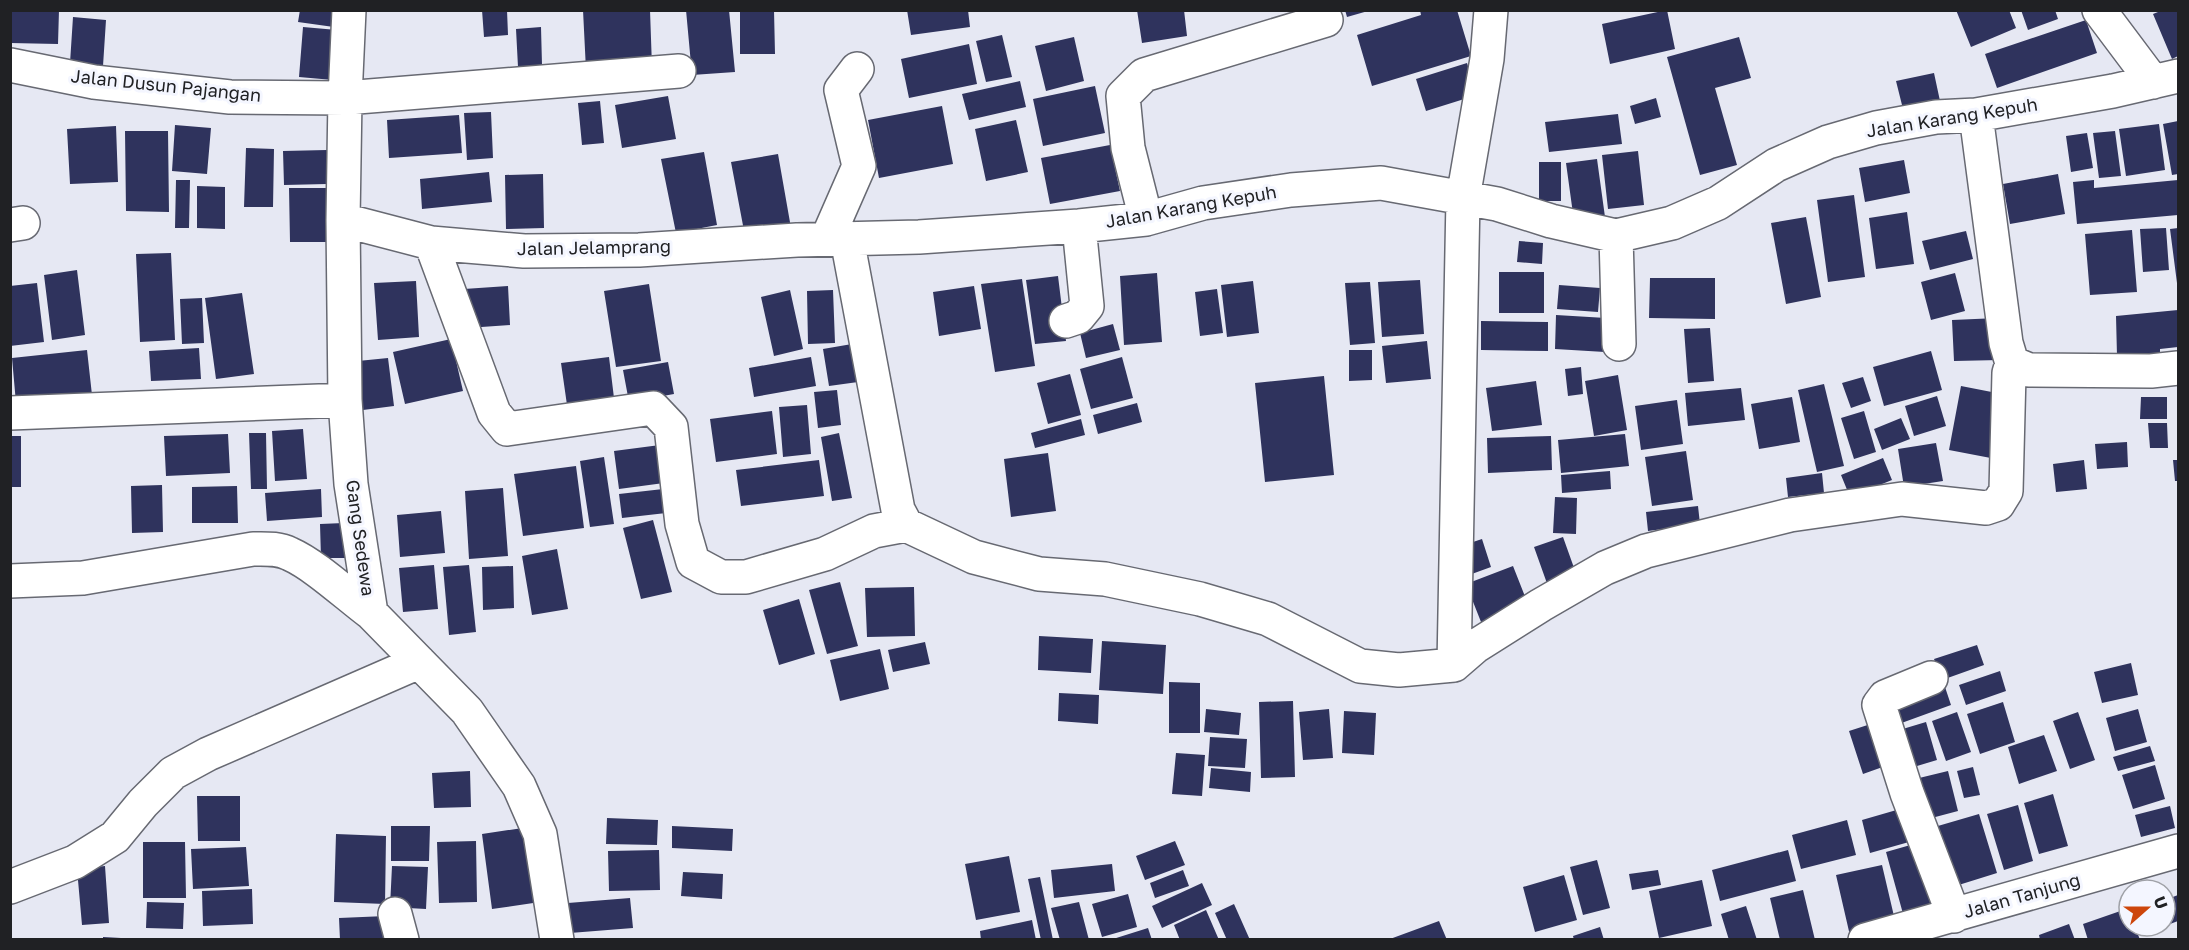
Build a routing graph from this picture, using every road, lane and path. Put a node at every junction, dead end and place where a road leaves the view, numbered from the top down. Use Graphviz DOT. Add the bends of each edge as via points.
graph roads {
  1 [pos="349,10"];
  2 [pos="1491,10"];
  3 [pos="2098,10"];
  4 [pos="1326,20"];
  5 [pos="10,65"];
  6 [pos="857,69"];
  7 [pos="679,70"];
  8 [pos="2166,79"];
  9 [pos="345,98"];
  10 [pos="1976,115"];
  11 [pos="1463,198"];
  12 [pos="1146,219"];
  13 [pos="343,220"];
  14 [pos="1079,225"];
  15 [pos="1616,236"];
  16 [pos="837,239"];
  17 [pos="431,243"];
  18 [pos="1066,321"];
  19 [pos="1619,344"];
  20 [pos="2012,363"];
  21 [pos="2178,368"];
  22 [pos="345,400"];
  23 [pos="10,413"];
  24 [pos="906,525"];
  25 [pos="10,581"];
  26 [pos="371,613"];
  27 [pos="419,662"];
  28 [pos="1454,665"];
  29 [pos="1931,678"];
  30 [pos="2178,851"];
  31 [pos="10,887"];
  32 [pos="1954,916"];
  33 [pos="557,939"];
  34 [pos="1865,939"];
  1 -- 9 [label="street"];
  2 -- 11 [label="street"];
  3 -- 8 [label="street"];
  4 -- 12 [label="street" via="1144,75 1123,96 1128,148"];
  5 -- 9 [label="street, Jalan Dusun Pajangan" via="94,82 230,97"];
  6 -- 16 [label="street" via="841,90 860,166"];
  7 -- 9 [label="street, Jalan Dusun Pajangan"];
  8 -- 10 [label="street, Jalan Karang Kepuh"];
  9 -- 13 [label="street"];
  10 -- 15 [label="street, Jalan Karang Kepuh" via="1936,117 1828,142 1776,165 1718,203 1672,223"];
  10 -- 20 [label="street" via="2006,343"];
  11 -- 12 [label="street, Jalan Karang Kepuh" via="1381,183 1291,190 1203,203"];
  11 -- 15 [label="street, Jalan Karang Kepuh"];
  11 -- 28 [label="street"];
  12 -- 14 [label="street, Jalan Karang Kepuh"];
  13 -- 17 [label="street, Jalan Jelamprang"];
  13 -- 22 [label="street, Gang Sedewa"];
  14 -- 16 [label="street, Jalan Karang Kepuh"];
  14 -- 18 [label="street" via="1087,306 1078,317"];
  15 -- 19 [label="street"];
  16 -- 17 [label="street, Jalan Jelamprang" via="639,250 524,251"];
  16 -- 24 [label="street" via="898,510"];
  17 -- 24 [label="street" via="494,413 507,429 653,408 671,427 682,524 693,562 721,577 746,577 825,554 874,531"];
  20 -- 21 [label="street" via="2029,370"];
  20 -- 28 [label="street" via="2006,491 1998,504 1986,508 1902,499 1790,515 1646,551 1605,568 1541,605 1476,646"];
  22 -- 23 [label="street"];
  22 -- 26 [label="street, Gang Sedewa" via="351,484"];
  24 -- 28 [label="street" via="974,557 1039,574 1105,579 1200,599 1268,619 1360,666 1399,670"];
  25 -- 26 [label="street" via="83,578 272,549 290,553 308,564"];
  26 -- 27 [label="street, Gang Sedewa"];
  27 -- 31 [label="street" via="173,773 115,837 75,862"];
  27 -- 33 [label="street, Gang Sedewa" via="467,711 519,786 540,834"];
  29 -- 32 [label="street" via="1885,697 1879,705 1907,793"];
  30 -- 32 [label="street, Jalan Tanjung"];
  32 -- 34 [label="street, Jalan Tanjung"];
}
